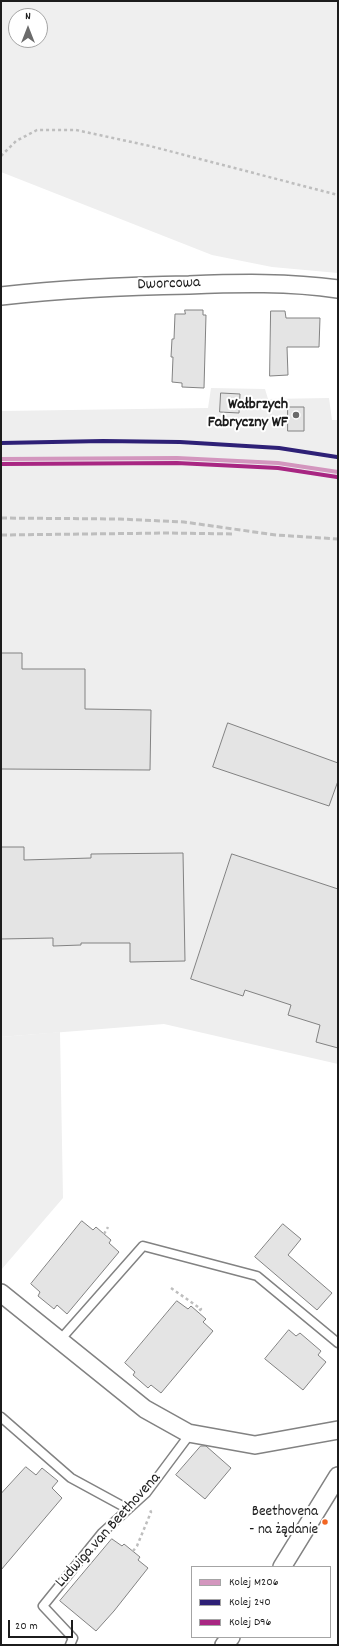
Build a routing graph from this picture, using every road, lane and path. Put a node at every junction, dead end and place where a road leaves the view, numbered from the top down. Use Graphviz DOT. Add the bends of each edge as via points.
graph roads {
  1 [pos="1,156"];
  2 [pos="338,194"];
  3 [pos="338,289"];
  4 [pos="1,296"];
  5 [pos="108,1227"];
  6 [pos="104,1234"];
  7 [pos="171,1288"];
  8 [pos="1,1293"];
  9 [pos="198,1312"];
  10 [pos="60,1340"];
  11 [pos="338,1343"];
  12 [pos="1,1417"];
  13 [pos="338,1430"];
  14 [pos="190,1434"];
  15 [pos="338,1476"];
  16 [pos="146,1493"];
  17 [pos="128,1509"];
  18 [pos="133,1551"];
  19 [pos="283,1566"];
  20 [pos="70,1645"];
  1 -- 2 [label="path" via="16,141 37,130 76,130 150,146"];
  3 -- 4 [label="street, Dworcowa" via="249,283 152,286"];
  5 -- 6 [label="path"];
  7 -- 9 [label="path" via="200,1309"];
  8 -- 10 [label="street"];
  10 -- 11 [label="lane" via="143,1246 257,1276"];
  10 -- 14 [label="street" via="145,1408"];
  12 -- 17 [label="lane" via="71,1478"];
  13 -- 14 [label="street" via="255,1446"];
  14 -- 16 [label="lane, Ludwiga van Beethovena"];
  15 -- 19 [label="street"];
  16 -- 17 [label="lane, Ludwiga van Beethovena"];
  16 -- 18 [label="path" via="151,1512"];
  17 -- 20 [label="lane, Ludwiga van Beethovena" via="102,1533 42,1606 73,1638"];
}
